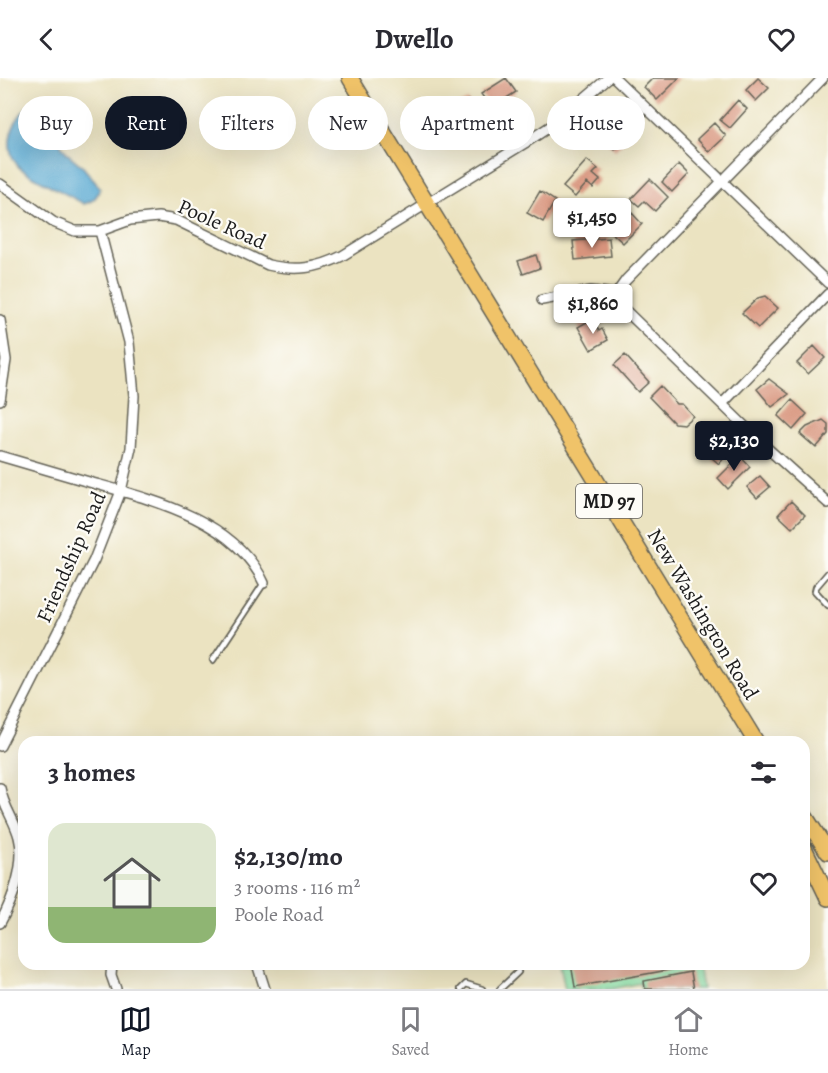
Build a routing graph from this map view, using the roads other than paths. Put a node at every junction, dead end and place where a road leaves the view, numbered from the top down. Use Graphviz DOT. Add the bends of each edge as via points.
graph roads {
  1 [pos="350,78"];
  2 [pos="608,78"];
  3 [pos="615,78"];
  4 [pos="823,78"];
  5 [pos="722,181"];
  6 [pos="0,184"];
  7 [pos="427,203"];
  8 [pos="100,231"];
  9 [pos="828,283"];
  10 [pos="616,294"];
  11 [pos="828,294"];
  12 [pos="542,300"];
  13 [pos="0,320"];
  14 [pos="0,400"];
  15 [pos="722,404"];
  16 [pos="0,456"];
  17 [pos="121,491"];
  18 [pos="826,499"];
  19 [pos="828,573"];
  20 [pos="264,583"];
  21 [pos="828,605"];
  22 [pos="213,660"];
  23 [pos="752,736"];
  24 [pos="0,746"];
  25 [pos="0,788"];
  26 [pos="810,824"];
  27 [pos="18,828"];
  28 [pos="828,852"];
  29 [pos="810,860"];
  30 [pos="18,872"];
  31 [pos="828,898"];
  32 [pos="0,923"];
  33 [pos="111,970"];
  34 [pos="259,970"];
  35 [pos="518,972"];
  36 [pos="264,986"];
  37 [pos="116,989"];
  38 [pos="461,989"];
  39 [pos="482,989"];
  40 [pos="500,989"];
  1 -- 7 [label="main road, New Washington Road / MD 97"];
  2 -- 7 [label="street, Poole Road" via="554,124"];
  3 -- 5 [label="street"];
  4 -- 5 [label="street"];
  5 -- 9 [label="street"];
  5 -- 10 [label="street"];
  6 -- 8 [label="street, Poole Road" via="52,222 75,231"];
  7 -- 8 [label="street, Poole Road" via="342,256 308,269 268,265 176,220 130,220"];
  7 -- 23 [label="main road, New Washington Road / MD 97"];
  8 -- 17 [label="street, Friendship Road" via="123,316 133,373 134,421"];
  10 -- 12 [label="street" via="591,291"];
  10 -- 15 [label="street" via="618,303"];
  11 -- 15 [label="street"];
  13 -- 14 [label="street" via="6,372"];
  15 -- 18 [label="street"];
  16 -- 17 [label="street"];
  17 -- 20 [label="street" via="217,531 246,555"];
  17 -- 24 [label="street, Friendship Road" via="78,594"];
  19 -- 21 [label="lane" via="815,591"];
  20 -- 22 [label="lane"];
  25 -- 27 [label="street"];
  26 -- 28 [label="main road"];
  29 -- 31 [label="main road"];
  30 -- 32 [label="street" via="16,890"];
  33 -- 37 [label="street"];
  34 -- 36 [label="street"];
  35 -- 40 [label="lane"];
  38 -- 39 [label="lane" via="466,984"];
}
